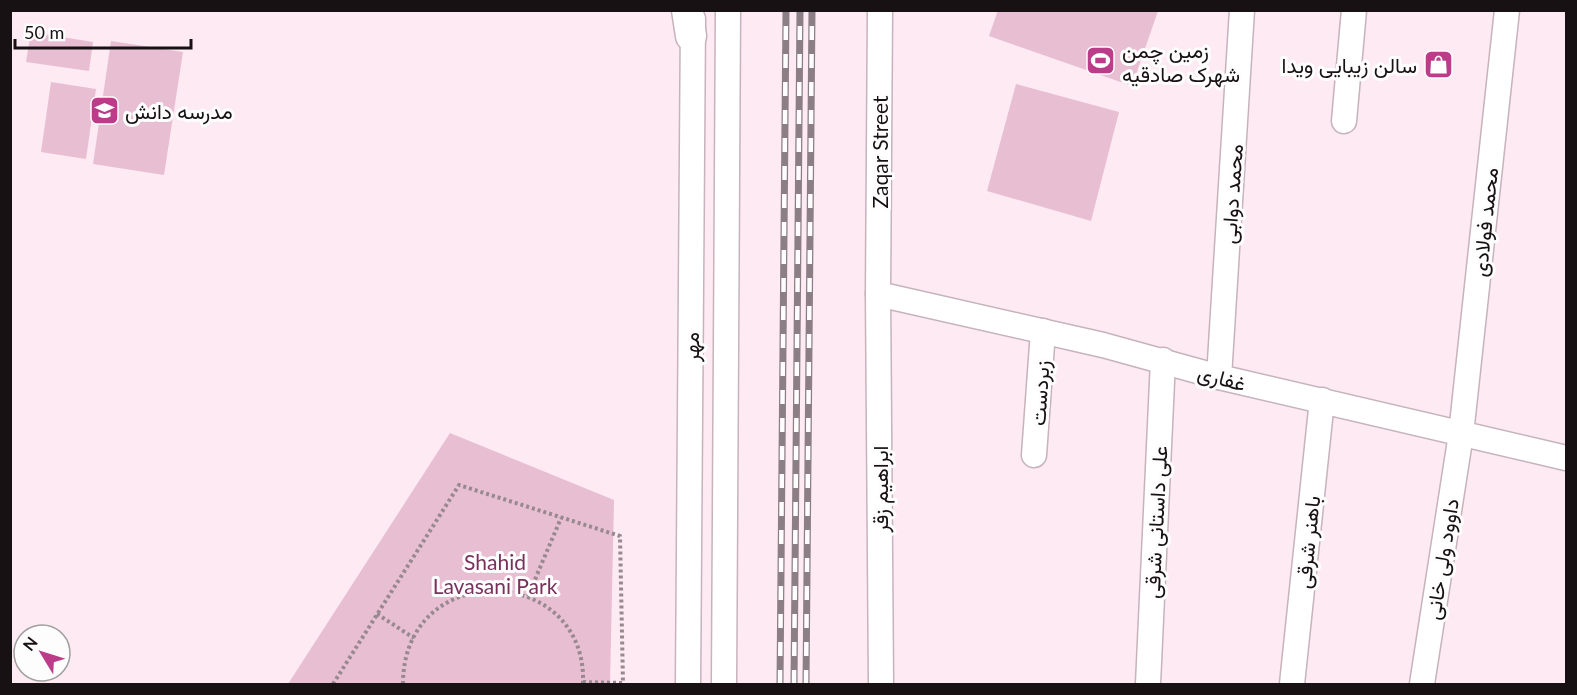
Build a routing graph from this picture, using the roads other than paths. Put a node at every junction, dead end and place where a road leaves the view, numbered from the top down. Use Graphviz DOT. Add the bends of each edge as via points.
graph roads {
  1 [pos="728,10"];
  2 [pos="880,10"];
  3 [pos="1242,10"];
  4 [pos="1354,10"];
  5 [pos="1507,10"];
  6 [pos="690,19"];
  7 [pos="1344,121"];
  8 [pos="878,294"];
  9 [pos="1043,331"];
  10 [pos="1162,360"];
  11 [pos="1219,377"];
  12 [pos="1322,400"];
  13 [pos="1461,434"];
  14 [pos="1034,455"];
  15 [pos="1566,458"];
  16 [pos="688,684"];
  17 [pos="724,684"];
  18 [pos="881,684"];
  19 [pos="1148,684"];
  20 [pos="1292,684"];
  21 [pos="1422,684"];
  1 -- 17 [label="street, مهر"];
  2 -- 8 [label="street, Zaqar Street"];
  3 -- 11 [label="street, محمد دوابی"];
  4 -- 7 [label="street"];
  5 -- 13 [label="street, محمد فولادی"];
  6 -- 16 [label="street, مهر"];
  8 -- 9 [label="street, غفاری"];
  8 -- 18 [label="street, ابراهیم زقر"];
  9 -- 10 [label="street, غفاری"];
  9 -- 14 [label="street, زبردست"];
  10 -- 11 [label="street, غفاری"];
  10 -- 19 [label="street, علی داستانی شرقی"];
  11 -- 12 [label="street, غفاری"];
  12 -- 13 [label="street, غفاری"];
  12 -- 20 [label="street, باهنر شرقی"];
  13 -- 15 [label="street, غفاری"];
  13 -- 21 [label="street, داوود ولی خانی"];
}
